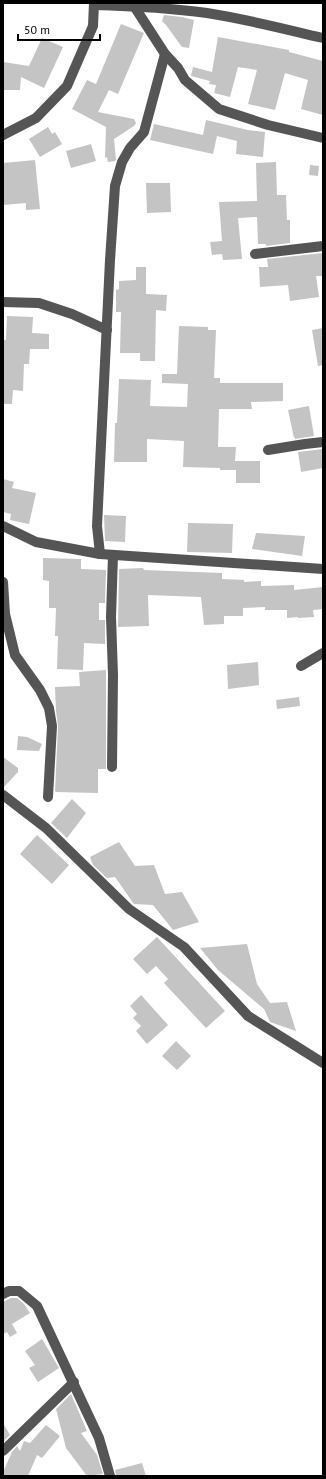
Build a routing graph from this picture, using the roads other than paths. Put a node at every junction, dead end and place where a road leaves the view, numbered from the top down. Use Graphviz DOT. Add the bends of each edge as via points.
graph roads {
  1 [pos="94,4"];
  2 [pos="134,6"];
  3 [pos="323,38"];
  4 [pos="165,54"];
  5 [pos="3,136"];
  6 [pos="323,138"];
  7 [pos="323,246"];
  8 [pos="255,254"];
  9 [pos="3,302"];
  10 [pos="107,330"];
  11 [pos="323,442"];
  12 [pos="268,450"];
  13 [pos="3,526"];
  14 [pos="100,554"];
  15 [pos="113,555"];
  16 [pos="323,569"];
  17 [pos="3,582"];
  18 [pos="323,653"];
  19 [pos="301,666"];
  20 [pos="112,767"];
  21 [pos="3,795"];
  22 [pos="48,797"];
  23 [pos="323,1063"];
  24 [pos="3,1294"];
  25 [pos="74,1382"];
  26 [pos="3,1451"];
  27 [pos="110,1476"];
  1 -- 2 [label="street"];
  1 -- 5 [label="street" via="93,26 67,86 36,118"];
  2 -- 3 [label="street" via="206,13"];
  2 -- 4 [label="street"];
  4 -- 6 [label="street" via="185,80 219,109 268,125"];
  4 -- 10 [label="street" via="144,132 122,162 115,186"];
  7 -- 8 [label="street"];
  9 -- 10 [label="street" via="39,303"];
  10 -- 14 [label="street" via="97,526"];
  11 -- 12 [label="street"];
  13 -- 14 [label="street" via="36,542"];
  14 -- 15 [label="street"];
  15 -- 16 [label="street"];
  15 -- 20 [label="street"];
  17 -- 22 [label="street" via="5,614 15,655 40,690 49,708 52,726"];
  18 -- 19 [label="street"];
  21 -- 23 [label="street" via="46,828 129,909 184,947 248,1016"];
  24 -- 25 [label="street" via="19,1291 37,1306"];
  25 -- 26 [label="street"];
  25 -- 27 [label="street" via="99,1438"];
}
